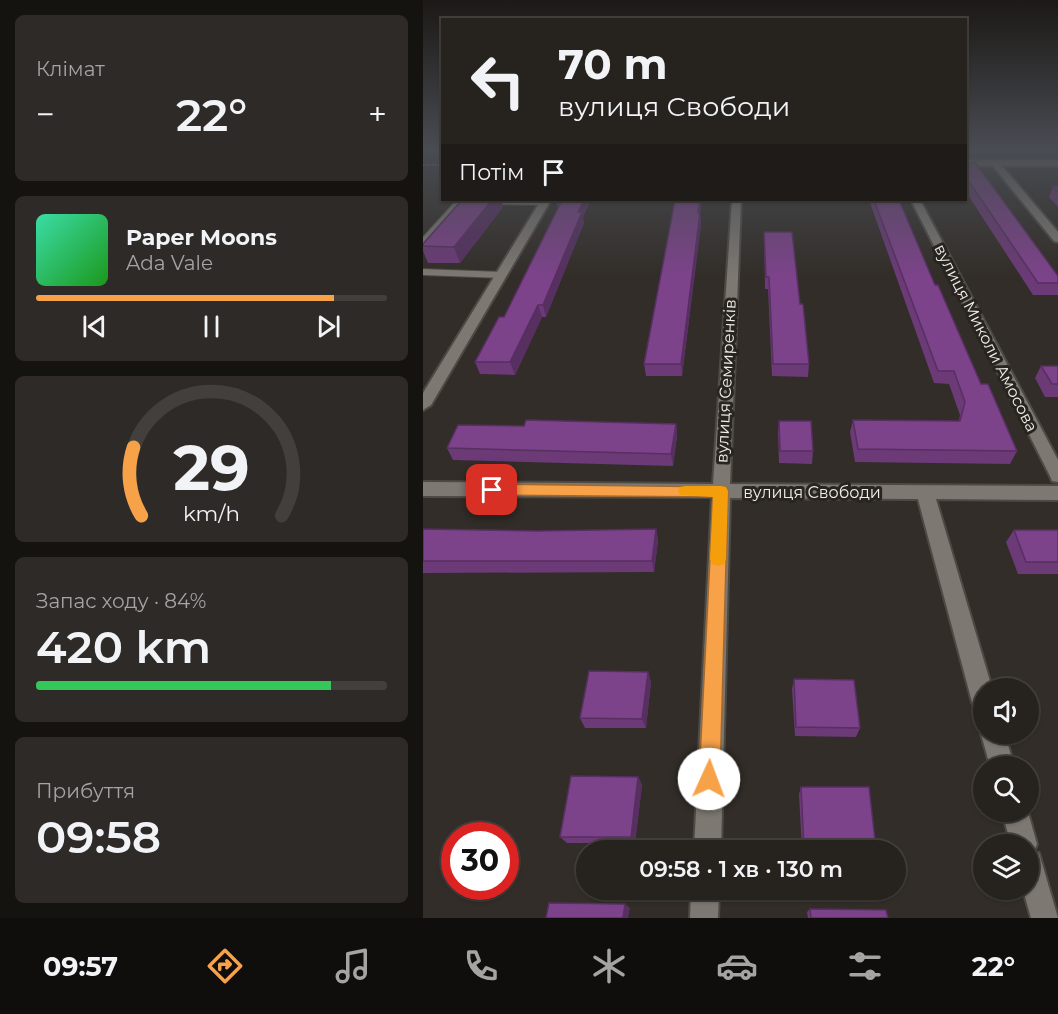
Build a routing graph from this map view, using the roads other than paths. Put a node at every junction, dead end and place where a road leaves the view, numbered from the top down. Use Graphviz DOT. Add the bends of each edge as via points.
graph roads {
  1 [pos="1018,192"];
  2 [pos="545,201"];
  3 [pos="736,201"];
  4 [pos="916,201"];
  5 [pos="1058,239"];
  6 [pos="423,242"];
  7 [pos="423,272"];
  8 [pos="502,275"];
  9 [pos="424,400"];
  10 [pos="1058,476"];
  11 [pos="423,489"];
  12 [pos="721,491"];
  13 [pos="925,492"];
  14 [pos="1058,493"];
  15 [pos="977,678"];
  16 [pos="707,840"];
  17 [pos="1039,897"];
  18 [pos="705,900"];
  19 [pos="704,918"];
  20 [pos="1045,918"];
  1 -- 5 [label="street"];
  2 -- 6 [label="lane" via="473,202 456,206"];
  2 -- 8 [label="street"];
  3 -- 12 [label="street, вулиця Семиренків"];
  4 -- 10 [label="street, вулиця Миколи Амосова"];
  7 -- 8 [label="lane"];
  8 -- 9 [label="street"];
  11 -- 12 [label="street, вулиця Свободи"];
  12 -- 13 [label="street, вулиця Свободи"];
  12 -- 16 [label="street, вулиця Семиренків"];
  13 -- 14 [label="street, вулиця Свободи"];
  13 -- 15 [label="street"];
  17 -- 20 [label="street"];
  18 -- 19 [label="street"];
}
